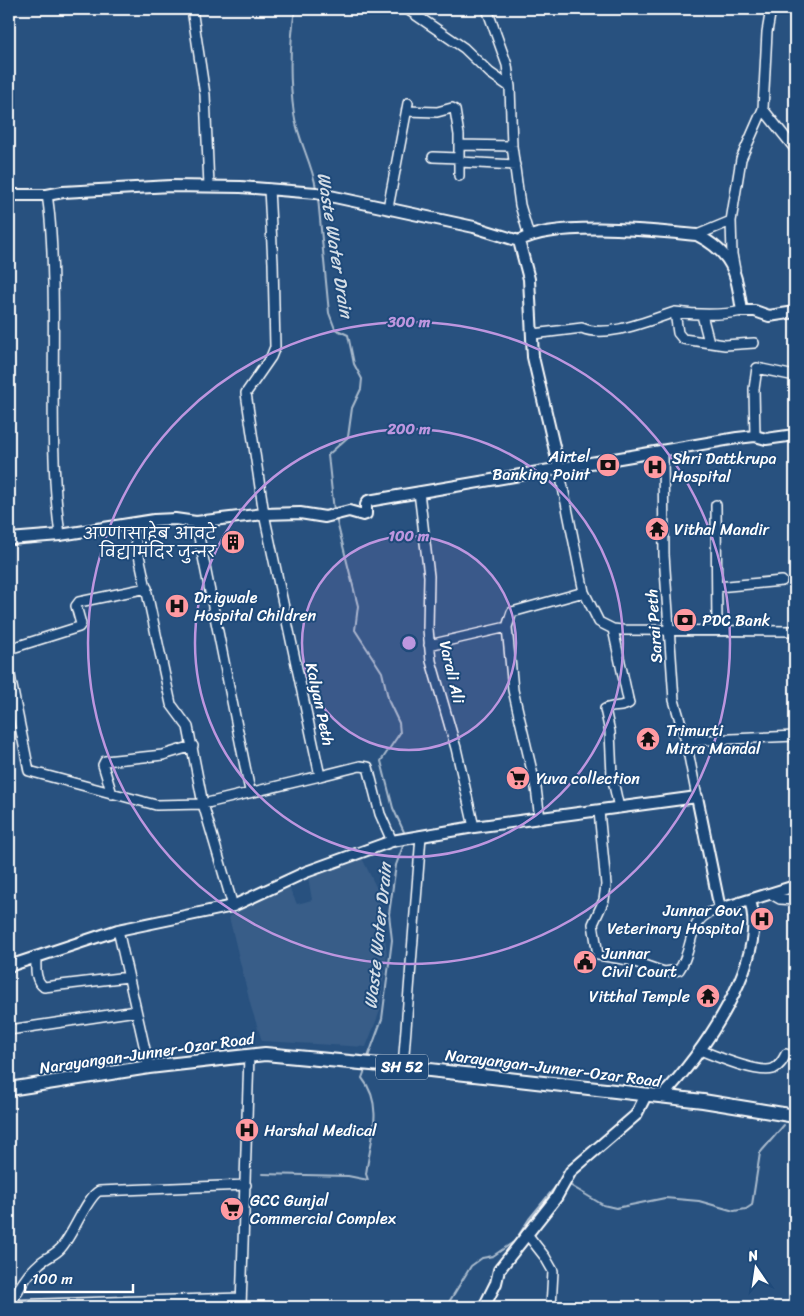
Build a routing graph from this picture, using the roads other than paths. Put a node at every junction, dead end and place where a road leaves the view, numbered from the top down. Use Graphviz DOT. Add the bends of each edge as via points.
graph roads {
  1 [pos="192,9"];
  2 [pos="407,9"];
  3 [pos="487,9"];
  4 [pos="771,9"];
  5 [pos="510,87"];
  6 [pos="763,109"];
  7 [pos="460,145"];
  8 [pos="512,146"];
  9 [pos="795,149"];
  10 [pos="433,158"];
  11 [pos="459,160"];
  12 [pos="515,165"];
  13 [pos="459,176"];
  14 [pos="209,186"];
  15 [pos="269,189"];
  16 [pos="9,195"];
  17 [pos="47,195"];
  18 [pos="388,208"];
  19 [pos="731,222"];
  20 [pos="697,235"];
  21 [pos="524,238"];
  22 [pos="737,275"];
  23 [pos="742,311"];
  24 [pos="675,312"];
  25 [pos="795,312"];
  26 [pos="702,316"];
  27 [pos="533,334"];
  28 [pos="709,342"];
  29 [pos="754,343"];
  30 [pos="795,376"];
  31 [pos="795,435"];
  32 [pos="755,436"];
  33 [pos="663,451"];
  34 [pos="558,468"];
  35 [pos="419,492"];
  36 [pos="716,505"];
  37 [pos="264,514"];
  38 [pos="196,522"];
  39 [pos="132,523"];
  40 [pos="60,535"];
  41 [pos="9,539"];
  42 [pos="782,581"];
  43 [pos="717,586"];
  44 [pos="147,588"];
  45 [pos="584,592"];
  46 [pos="507,627"];
  47 [pos="670,628"];
  48 [pos="613,629"];
  49 [pos="717,630"];
  50 [pos="795,631"];
  51 [pos="429,645"];
  52 [pos="9,648"];
  53 [pos="9,670"];
  54 [pos="795,736"];
  55 [pos="686,741"];
  56 [pos="193,746"];
  57 [pos="320,776"];
  58 [pos="250,791"];
  59 [pos="112,794"];
  60 [pos="697,798"];
  61 [pos="203,804"];
  62 [pos="619,808"];
  63 [pos="599,811"];
  64 [pos="540,818"];
  65 [pos="474,827"];
  66 [pos="421,836"];
  67 [pos="392,841"];
  68 [pos="795,886"];
  69 [pos="770,894"];
  70 [pos="795,900"];
  71 [pos="750,901"];
  72 [pos="234,906"];
  73 [pos="720,909"];
  74 [pos="118,930"];
  75 [pos="36,956"];
  76 [pos="9,966"];
  77 [pos="128,977"];
  78 [pos="136,1011"];
  79 [pos="9,1030"];
  80 [pos="700,1050"];
  81 [pos="786,1054"];
  82 [pos="249,1055"];
  83 [pos="403,1067"];
  84 [pos="150,1068"];
  85 [pos="9,1089"];
  86 [pos="646,1095"];
  87 [pos="662,1096"];
  88 [pos="795,1116"];
  89 [pos="246,1185"];
  90 [pos="527,1234"];
  91 [pos="241,1303"];
  92 [pos="158,1304"];
  93 [pos="9,1305"];
  94 [pos="99,1305"];
  95 [pos="29,1306"];
  96 [pos="484,1307"];
  97 [pos="551,1307"];
  1 -- 14 [label="street" via="205,95"];
  2 -- 5 [label="street" via="464,48"];
  3 -- 5 [label="street" via="507,65"];
  4 -- 6 [label="street"];
  5 -- 8 [label="street"];
  6 -- 9 [label="street"];
  6 -- 19 [label="street" via="741,159"];
  7 -- 8 [label="street"];
  7 -- 11 [label="street"];
  7 -- 18 [label="street" via="455,110 437,112 407,107"];
  8 -- 12 [label="street"];
  10 -- 11 [label="street"];
  11 -- 12 [label="street"];
  11 -- 13 [label="street"];
  12 -- 21 [label="street"];
  14 -- 15 [label="street"];
  14 -- 17 [label="street" via="161,186"];
  15 -- 18 [label="street" via="316,193"];
  15 -- 37 [label="street, Kalyan Peth" via="275,347 246,393"];
  16 -- 17 [label="street"];
  17 -- 40 [label="street" via="52,238 54,488"];
  18 -- 21 [label="street"];
  19 -- 20 [label="street"];
  19 -- 22 [label="street" via="732,254"];
  20 -- 21 [label="street" via="587,228"];
  20 -- 22 [label="street" via="712,243"];
  21 -- 27 [label="street"];
  22 -- 23 [label="street"];
  23 -- 25 [label="street" via="769,316"];
  23 -- 26 [label="street"];
  24 -- 26 [label="street"];
  24 -- 27 [label="street" via="624,329 588,332 582,328"];
  24 -- 28 [label="street" via="679,337"];
  26 -- 28 [label="street"];
  27 -- 34 [label="street" via="533,357"];
  28 -- 29 [label="street" via="725,345"];
  30 -- 32 [label="street" via="758,368 754,389"];
  31 -- 32 [label="street" via="766,439"];
  32 -- 33 [label="street"];
  33 -- 34 [label="street"];
  33 -- 47 [label="street, Sarai Peth" via="664,556"];
  34 -- 35 [label="street"];
  34 -- 45 [label="street"];
  35 -- 37 [label="street" via="368,501 363,515 349,511 325,517 300,512"];
  35 -- 51 [label="street, Varali Ali" via="429,576"];
  36 -- 43 [label="street"];
  37 -- 38 [label="street"];
  37 -- 57 [label="street, Kalyan Peth"];
  38 -- 39 [label="street" via="175,519"];
  38 -- 58 [label="street"];
  39 -- 40 [label="street"];
  39 -- 44 [label="street"];
  40 -- 41 [label="street"];
  42 -- 43 [label="street"];
  43 -- 49 [label="street"];
  44 -- 52 [label="street" via="79,602 76,606 79,627"];
  44 -- 56 [label="street" via="171,704 188,728"];
  45 -- 46 [label="street" via="512,612"];
  45 -- 48 [label="street" via="595,618"];
  46 -- 51 [label="street"];
  46 -- 64 [label="street" via="513,690"];
  47 -- 48 [label="street"];
  47 -- 49 [label="street"];
  47 -- 55 [label="street, Sarai Peth" via="674,700"];
  48 -- 62 [label="street" via="628,699 625,706 605,709"];
  49 -- 50 [label="street"];
  51 -- 65 [label="street, Varali Ali"];
  53 -- 59 [label="street" via="29,771"];
  54 -- 55 [label="street"];
  55 -- 60 [label="street, Sarai Peth"];
  56 -- 59 [label="street" via="163,755 105,761 103,765"];
  56 -- 61 [label="street"];
  57 -- 58 [label="street"];
  57 -- 67 [label="street" via="368,767 380,814"];
  58 -- 61 [label="street"];
  59 -- 61 [label="street" via="156,805"];
  60 -- 62 [label="street"];
  60 -- 73 [label="street"];
  61 -- 72 [label="street"];
  62 -- 63 [label="street"];
  63 -- 64 [label="street"];
  63 -- 73 [label="street" via="606,885 604,900 592,924 598,955 628,960 664,972 679,970 685,962 699,920"];
  64 -- 65 [label="street"];
  65 -- 66 [label="street"];
  66 -- 67 [label="street"];
  66 -- 83 [label="street"];
  67 -- 72 [label="street" via="306,872"];
  68 -- 69 [label="street"];
  69 -- 70 [label="street" via="780,899"];
  69 -- 71 [label="street"];
  71 -- 73 [label="street"];
  71 -- 80 [label="street" via="754,918 752,936 741,979"];
  72 -- 74 [label="street"];
  74 -- 75 [label="street"];
  74 -- 77 [label="street"];
  75 -- 76 [label="street"];
  75 -- 77 [label="street" via="36,976 44,987"];
  77 -- 78 [label="street"];
  78 -- 79 [label="street"];
  78 -- 84 [label="street"];
  80 -- 81 [label="street" via="762,1070 773,1069"];
  80 -- 87 [label="street"];
  82 -- 83 [label="main road, Narayangan-Junner-Ozar Road / SH 52" via="310,1057"];
  82 -- 84 [label="main road, Narayangan-Junner-Ozar Road / SH 52"];
  82 -- 89 [label="street"];
  83 -- 86 [label="main road, Narayangan-Junner-Ozar Road / SH 52"];
  84 -- 85 [label="main road, Narayangan-Junner-Ozar Road / SH 52"];
  86 -- 87 [label="main road, Narayangan-Junner-Ozar Road / SH 52"];
  86 -- 90 [label="street" via="636,1115 571,1171 556,1198"];
  87 -- 88 [label="main road, Narayangan-Junner-Ozar Road / SH 52"];
  89 -- 91 [label="street"];
  89 -- 93 [label="street" via="99,1191 92,1194 84,1214 61,1249 38,1264 20,1285"];
  90 -- 96 [label="street" via="499,1270"];
  90 -- 97 [label="street" via="554,1272"];
  91 -- 92 [label="street"];
  92 -- 94 [label="street"];
  93 -- 95 [label="street"];
  94 -- 95 [label="street"];
}
